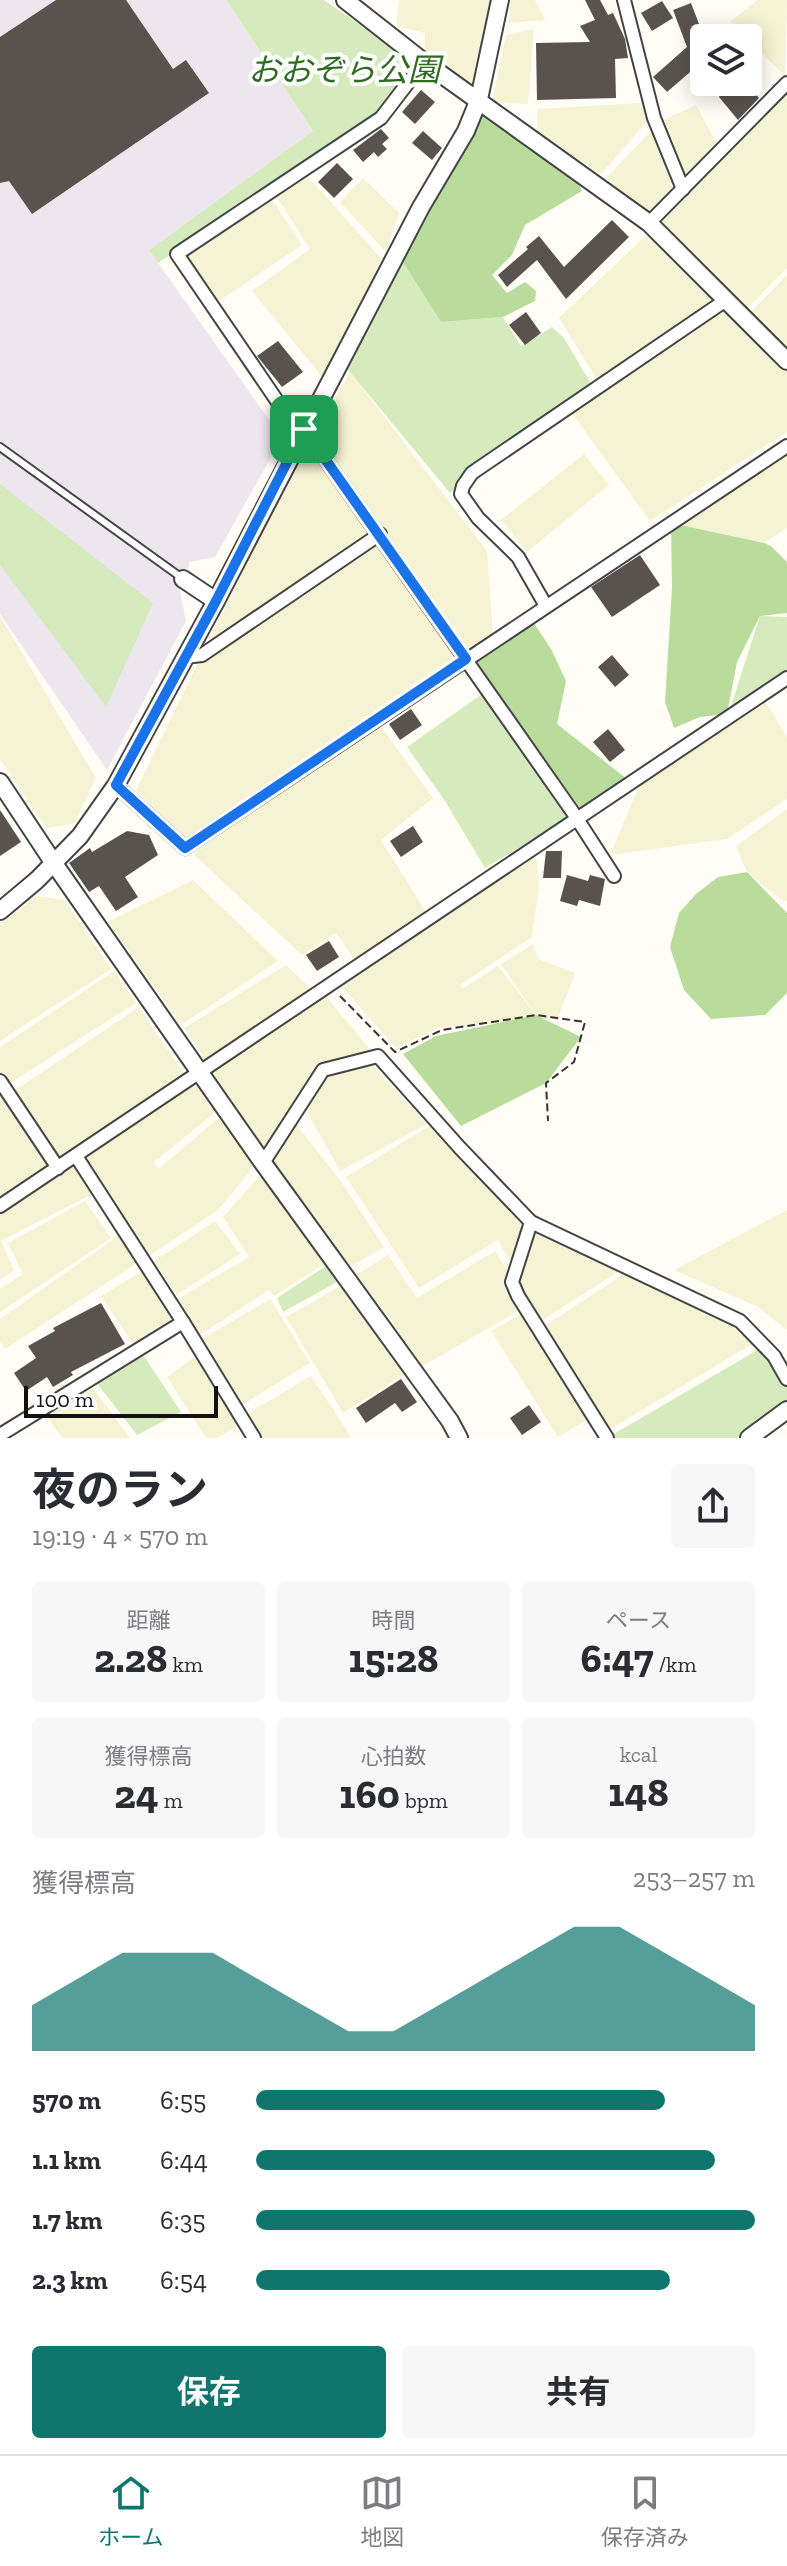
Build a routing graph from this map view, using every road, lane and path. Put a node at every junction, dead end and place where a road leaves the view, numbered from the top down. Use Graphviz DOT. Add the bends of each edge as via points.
graph roads {
  1 [pos="345,0"];
  2 [pos="500,0"];
  3 [pos="624,0"];
  4 [pos="424,62"];
  5 [pos="787,83"];
  6 [pos="479,99"];
  7 [pos="683,189"];
  8 [pos="649,223"];
  9 [pos="726,300"];
  10 [pos="787,361"];
  11 [pos="302,432"];
  12 [pos="787,446"];
  13 [pos="0,447"];
  14 [pos="380,534"];
  15 [pos="183,579"];
  16 [pos="216,601"];
  17 [pos="546,606"];
  18 [pos="185,657"];
  19 [pos="466,659"];
  20 [pos="787,678"];
  21 [pos="116,785"];
  22 [pos="2,788"];
  23 [pos="577,820"];
  24 [pos="53,862"];
  25 [pos="614,876"];
  26 [pos="0,911"];
  27 [pos="331,986"];
  28 [pos="202,1073"];
  29 [pos="0,1081"];
  30 [pos="548,1121"];
  31 [pos="76,1156"];
  32 [pos="263,1163"];
  33 [pos="58,1168"];
  34 [pos="0,1206"];
  35 [pos="531,1222"];
  36 [pos="183,1322"];
  37 [pos="787,1379"];
  38 [pos="787,1410"];
  39 [pos="0,1435"];
  40 [pos="254,1438"];
  41 [pos="459,1438"];
  42 [pos="607,1438"];
  43 [pos="749,1438"];
  1 -- 4 [label="street"];
  2 -- 6 [label="street"];
  3 -- 7 [label="street" via="654,118"];
  4 -- 6 [label="street"];
  4 -- 11 [label="street" via="381,118 177,254"];
  5 -- 7 [label="street"];
  6 -- 8 [label="street"];
  6 -- 11 [label="street"];
  7 -- 8 [label="street"];
  8 -- 9 [label="street"];
  9 -- 10 [label="street"];
  9 -- 17 [label="street" via="472,473 463,486 467,505 518,557"];
  11 -- 14 [label="street"];
  11 -- 16 [label="street"];
  12 -- 17 [label="street"];
  13 -- 15 [label="lane"];
  14 -- 18 [label="street" via="202,655"];
  14 -- 19 [label="street"];
  15 -- 16 [label="street"];
  16 -- 18 [label="street"];
  17 -- 19 [label="street"];
  18 -- 21 [label="street"];
  19 -- 21 [label="street" via="185,848"];
  19 -- 23 [label="street"];
  20 -- 23 [label="street"];
  21 -- 24 [label="street" via="80,836"];
  22 -- 24 [label="street"];
  23 -- 25 [label="street"];
  23 -- 27 [label="street"];
  24 -- 26 [label="street"];
  24 -- 28 [label="street"];
  27 -- 28 [label="street"];
  27 -- 30 [label="path" via="395,1052 442,1030 536,1015 585,1022 574,1062 546,1083"];
  28 -- 31 [label="street"];
  28 -- 32 [label="street"];
  29 -- 33 [label="street"];
  31 -- 33 [label="street"];
  31 -- 36 [label="street"];
  32 -- 35 [label="street" via="323,1070 378,1056"];
  32 -- 41 [label="street"];
  33 -- 34 [label="street"];
  35 -- 37 [label="street" via="740,1321 774,1356"];
  35 -- 42 [label="street" via="512,1282"];
  36 -- 39 [label="street"];
  36 -- 40 [label="street"];
  38 -- 43 [label="street"];
}
